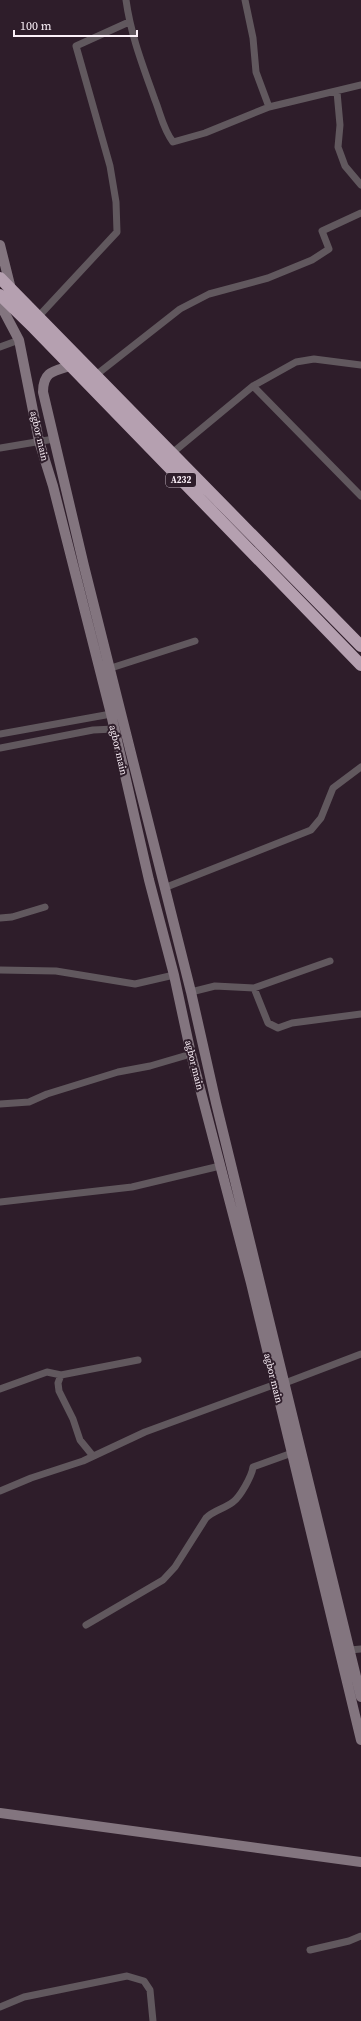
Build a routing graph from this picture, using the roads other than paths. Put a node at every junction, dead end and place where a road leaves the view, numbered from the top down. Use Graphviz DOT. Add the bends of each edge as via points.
graph roads {
  1 [pos="126,0"];
  2 [pos="245,0"];
  3 [pos="129,22"];
  4 [pos="361,85"];
  5 [pos="336,92"];
  6 [pos="269,107"];
  7 [pos="361,185"];
  8 [pos="361,213"];
  9 [pos="0,245"];
  10 [pos="0,278"];
  11 [pos="5,292"];
  12 [pos="0,304"];
  13 [pos="38,317"];
  14 [pos="19,340"];
  15 [pos="0,347"];
  16 [pos="361,365"];
  17 [pos="70,366"];
  18 [pos="96,375"];
  19 [pos="253,386"];
  20 [pos="54,439"];
  21 [pos="39,441"];
  22 [pos="0,448"];
  23 [pos="171,454"];
  24 [pos="361,496"];
  25 [pos="195,641"];
  26 [pos="361,646"];
  27 [pos="361,664"];
  28 [pos="111,668"];
  29 [pos="111,714"];
  30 [pos="114,728"];
  31 [pos="0,734"];
  32 [pos="0,748"];
  33 [pos="361,767"];
  34 [pos="164,888"];
  35 [pos="45,907"];
  36 [pos="0,918"];
  37 [pos="330,961"];
  38 [pos="0,970"];
  39 [pos="174,975"];
  40 [pos="254,988"];
  41 [pos="191,992"];
  42 [pos="361,1014"];
  43 [pos="191,1054"];
  44 [pos="0,1104"];
  45 [pos="220,1166"];
  46 [pos="0,1202"];
  47 [pos="361,1354"];
  48 [pos="138,1360"];
  49 [pos="61,1375"];
  50 [pos="280,1384"];
  51 [pos="0,1389"];
  52 [pos="292,1453"];
  53 [pos="93,1456"];
  54 [pos="0,1491"];
  55 [pos="86,1624"];
  56 [pos="361,1649"];
  57 [pos="350,1650"];
  58 [pos="361,1697"];
  59 [pos="361,1740"];
  60 [pos="0,1812"];
  61 [pos="361,1862"];
  62 [pos="361,1936"];
  63 [pos="310,1950"];
  64 [pos="0,2007"];
  65 [pos="153,2021"];
  1 -- 3 [label="street"];
  2 -- 6 [label="street" via="253,38 256,72"];
  3 -- 6 [label="street" via="144,73 166,132 173,142 205,133"];
  3 -- 13 [label="street" via="76,46 110,166 116,202 117,232"];
  4 -- 5 [label="street"];
  5 -- 6 [label="street"];
  5 -- 7 [label="street" via="340,125 338,147 345,166"];
  8 -- 18 [label="street" via="322,231 329,248 312,260 268,278 209,294 180,309"];
  9 -- 11 [label="main road"];
  10 -- 11 [label="highway, A232"];
  11 -- 13 [label="highway, A232"];
  11 -- 17 [label="highway, A232"];
  12 -- 14 [label="main road, agbor main"];
  13 -- 18 [label="highway, A232"];
  14 -- 15 [label="street"];
  14 -- 21 [label="main road, agbor main"];
  16 -- 19 [label="street" via="314,359 296,362"];
  17 -- 20 [label="main road, agbor main" via="49,374 44,380 43,392"];
  17 -- 27 [label="highway, A232"];
  18 -- 23 [label="highway, A232"];
  19 -- 23 [label="street"];
  19 -- 24 [label="street"];
  20 -- 21 [label="street"];
  20 -- 28 [label="main road, agbor main"];
  21 -- 22 [label="street"];
  21 -- 29 [label="main road, agbor main" via="53,486"];
  23 -- 26 [label="highway, A232"];
  25 -- 28 [label="street"];
  28 -- 34 [label="main road, agbor main"];
  29 -- 30 [label="main road, agbor main"];
  29 -- 31 [label="street"];
  30 -- 32 [label="street"];
  30 -- 39 [label="main road, agbor main"];
  33 -- 34 [label="street" via="334,788 321,818 311,830"];
  34 -- 41 [label="main road, agbor main"];
  35 -- 36 [label="street"];
  37 -- 40 [label="street"];
  38 -- 39 [label="street" via="56,971 135,984"];
  39 -- 43 [label="main road, agbor main"];
  40 -- 41 [label="street" via="215,986"];
  40 -- 42 [label="street" via="266,1020 278,1028 292,1023"];
  41 -- 50 [label="main road, agbor main"];
  43 -- 44 [label="street" via="118,1072 28,1102"];
  43 -- 45 [label="main road, agbor main"];
  45 -- 46 [label="street" via="132,1187"];
  45 -- 50 [label="main road, agbor main"];
  47 -- 50 [label="street"];
  48 -- 49 [label="street"];
  49 -- 51 [label="street" via="46,1372"];
  49 -- 53 [label="street" via="59,1391 80,1440"];
  50 -- 52 [label="main road, agbor main"];
  50 -- 53 [label="street" via="145,1432"];
  50 -- 57 [label="main road, agbor main"];
  52 -- 55 [label="street" via="253,1468 252,1475 237,1498 232,1503 213,1511 206,1518 175,1567 163,1580"];
  52 -- 59 [label="main road, agbor main"];
  53 -- 54 [label="street"];
  56 -- 57 [label="street"];
  57 -- 58 [label="main road, agbor main"];
  60 -- 61 [label="main road"];
  62 -- 63 [label="street"];
  64 -- 65 [label="street" via="24,1997 127,1976 144,1981 150,1990"];
}
